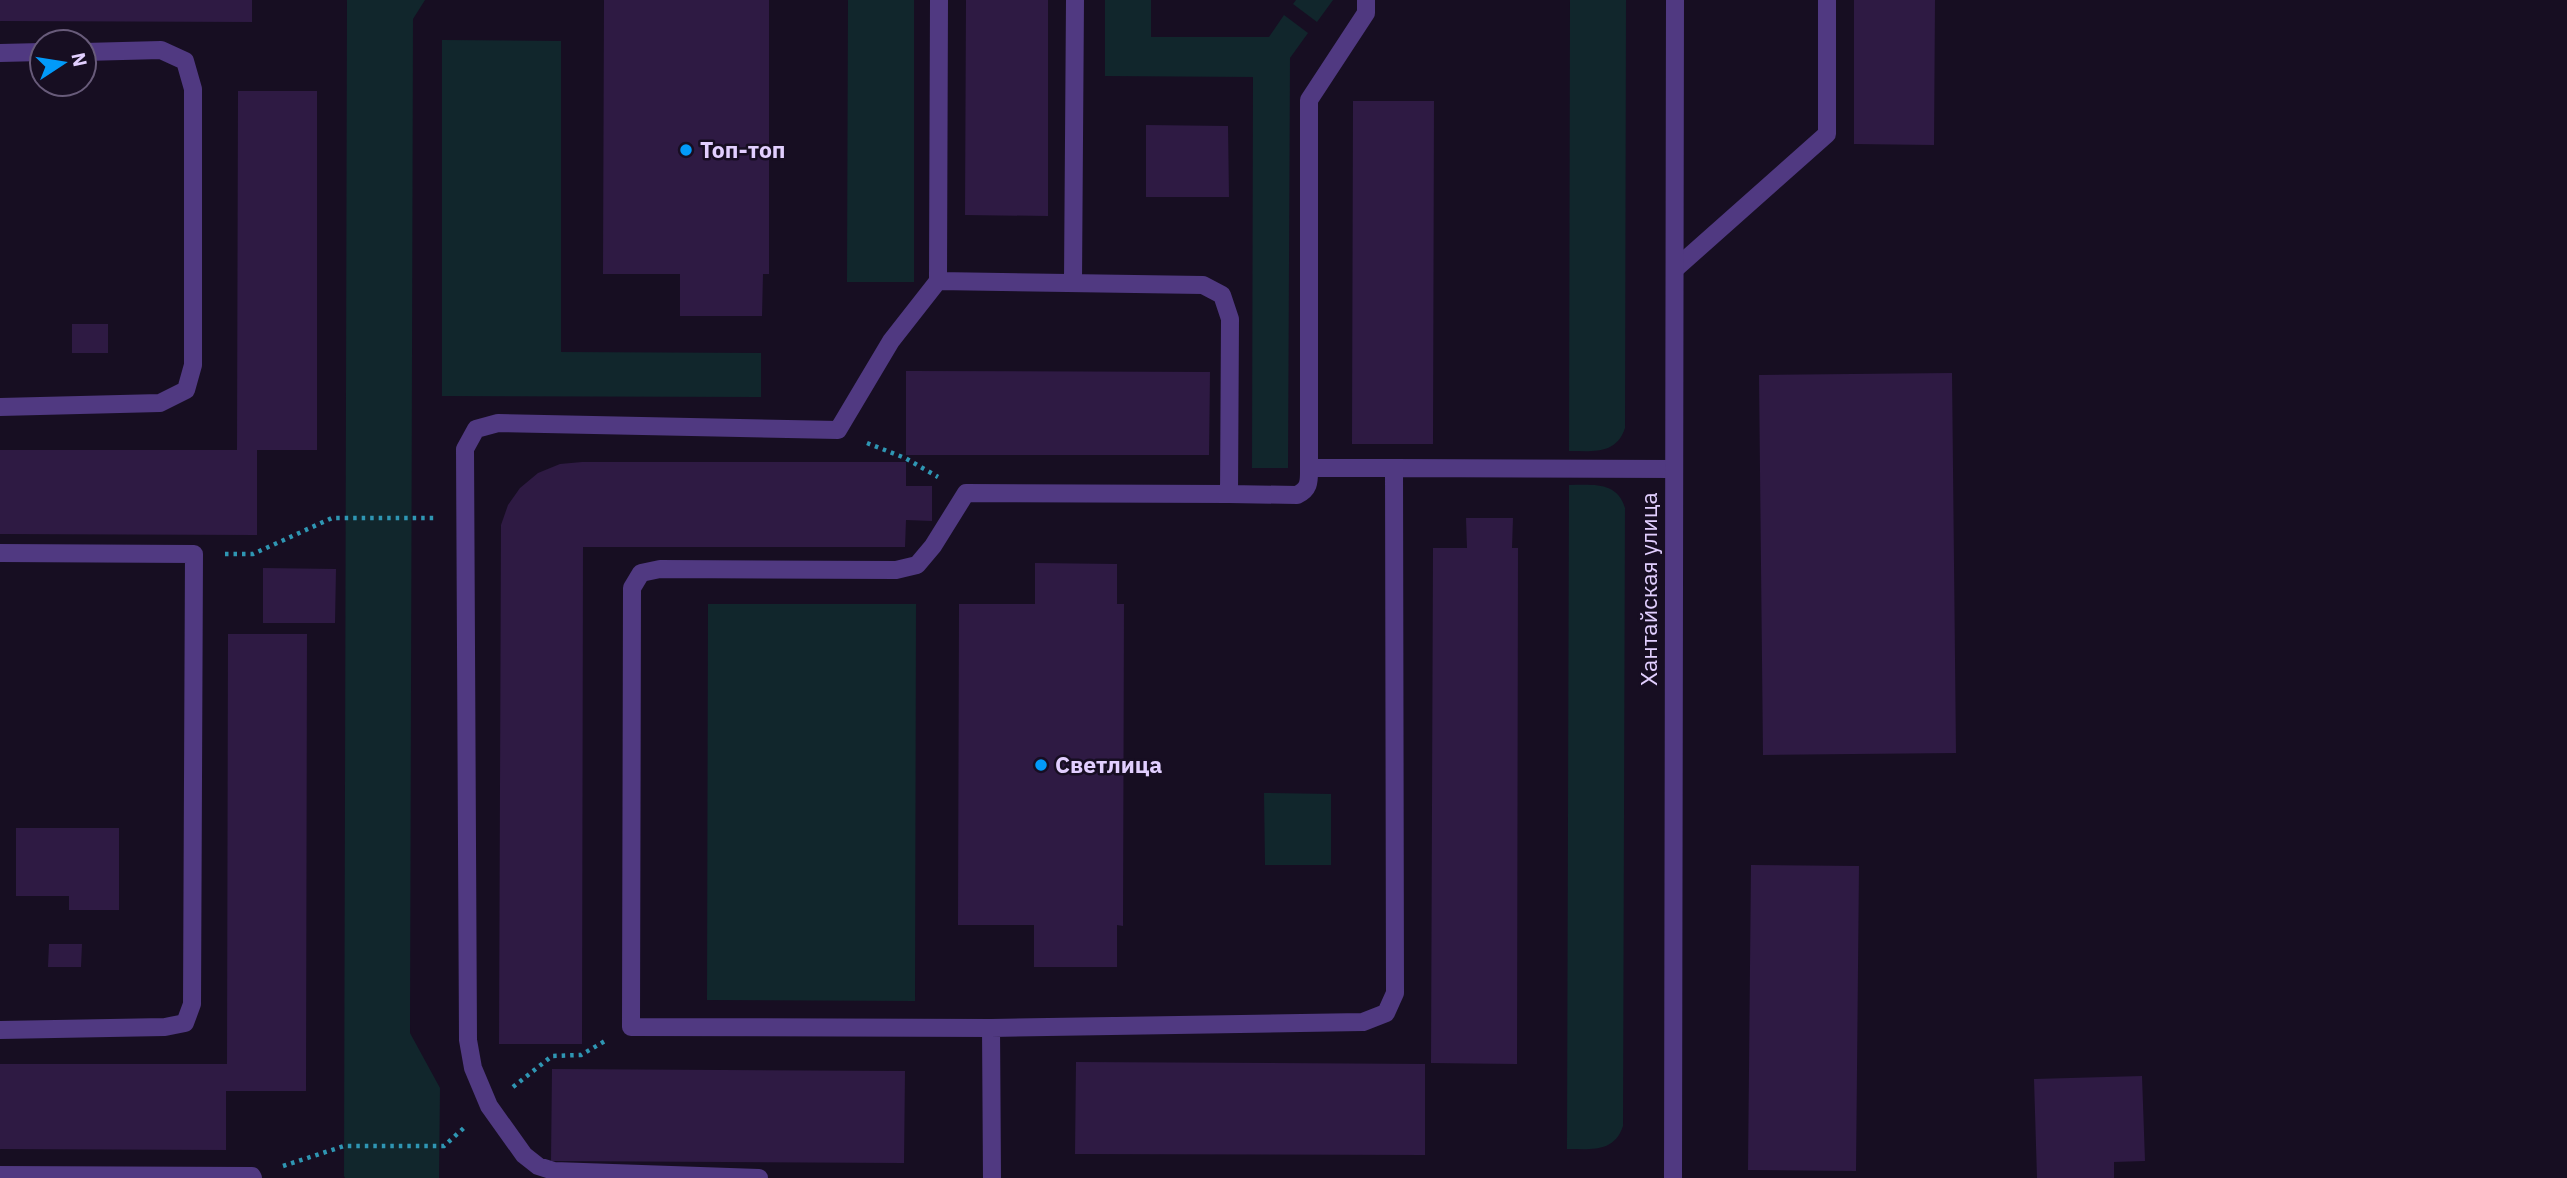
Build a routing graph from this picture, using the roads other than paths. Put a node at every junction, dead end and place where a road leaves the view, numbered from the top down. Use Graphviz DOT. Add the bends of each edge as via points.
graph roads {
  1 [pos="939,0"];
  2 [pos="1075,0"];
  3 [pos="1366,0"];
  4 [pos="1675,0"];
  5 [pos="1827,0"];
  6 [pos="28,52"];
  7 [pos="98,52"];
  8 [pos="0,53"];
  9 [pos="1675,270"];
  10 [pos="938,281"];
  11 [pos="1073,281"];
  12 [pos="0,407"];
  13 [pos="1309,468"];
  14 [pos="1394,468"];
  15 [pos="1674,469"];
  16 [pos="1229,494"];
  17 [pos="0,553"];
  18 [pos="991,1028"];
  19 [pos="0,1030"];
  20 [pos="0,1175"];
  21 [pos="252,1177"];
  22 [pos="759,1178"];
  23 [pos="992,1178"];
  24 [pos="1672,1178"];
  1 -- 10 [label="street"];
  2 -- 11 [label="street"];
  3 -- 13 [label="street" via="1366,13 1309,100"];
  4 -- 9 [label="street, Хантайская улица"];
  5 -- 9 [label="street" via="1827,134"];
  6 -- 8 [label="street"];
  7 -- 12 [label="street" via="161,50 185,61 193,89 193,365 186,390 160,403"];
  9 -- 15 [label="street, Хантайская улица"];
  10 -- 11 [label="street"];
  10 -- 22 [label="street" via="891,341 838,430 498,423 476,429 465,449 468,1040 473,1068 489,1106 524,1156 538,1166 554,1171"];
  11 -- 16 [label="street" via="1203,285 1222,295 1230,318"];
  13 -- 14 [label="street"];
  13 -- 16 [label="street" via="1309,486 1297,495"];
  14 -- 15 [label="street"];
  14 -- 18 [label="street" via="1395,993 1385,1013 1363,1022"];
  15 -- 24 [label="street, Хантайская улица"];
  16 -- 18 [label="street" via="966,493 917,565 896,570 660,569 642,573 632,587 631,1027"];
  17 -- 19 [label="street" via="194,554 192,1004 185,1023"];
  18 -- 23 [label="street"];
  20 -- 21 [label="street"];
}
